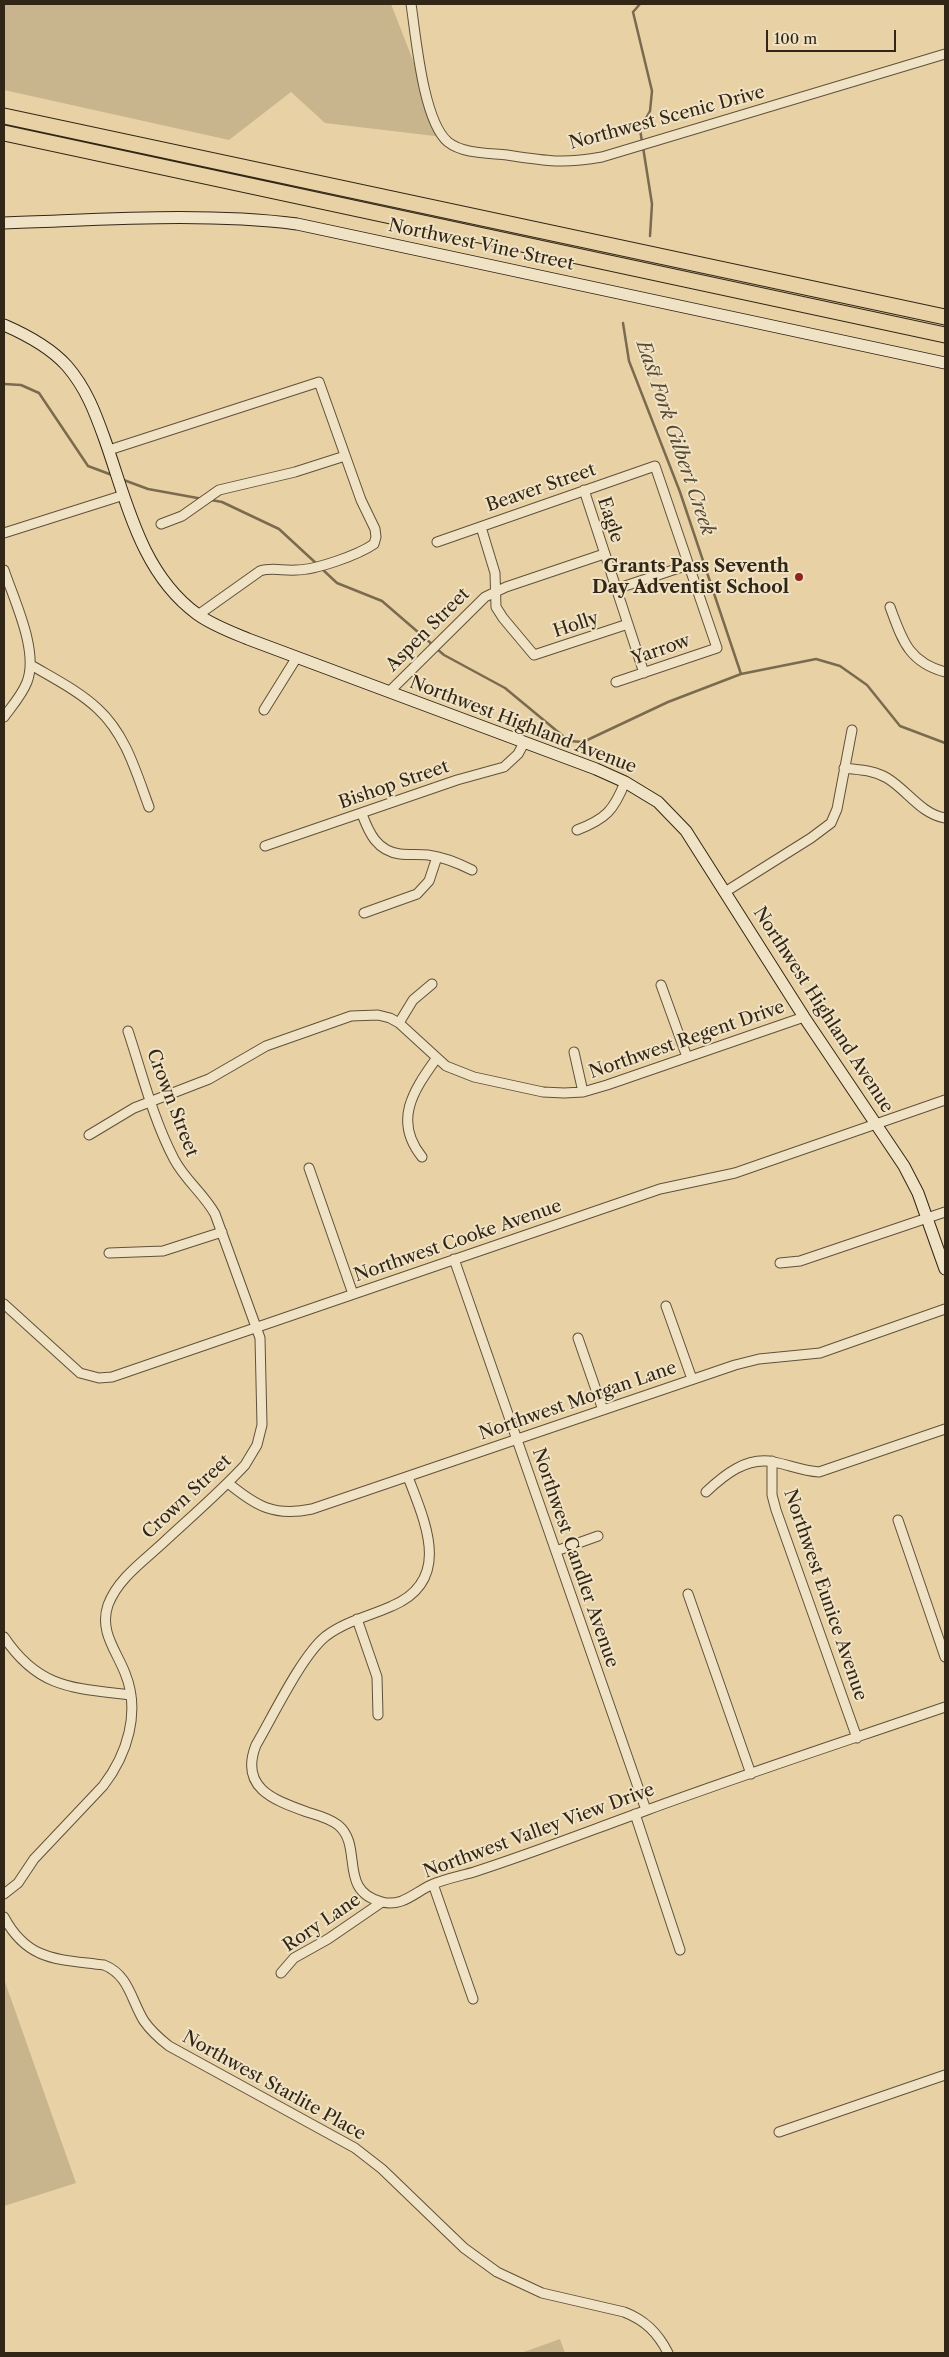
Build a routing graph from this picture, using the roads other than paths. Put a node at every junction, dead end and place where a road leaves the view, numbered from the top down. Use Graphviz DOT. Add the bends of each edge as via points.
graph roads {
  1 [pos="411,4"];
  2 [pos="945,54"];
  3 [pos="4,116"];
  4 [pos="4,134"];
  5 [pos="4,223"];
  6 [pos="945,317"];
  7 [pos="4,325"];
  8 [pos="945,334"];
  9 [pos="945,363"];
  10 [pos="108,450"];
  11 [pos="345,456"];
  12 [pos="584,490"];
  13 [pos="124,494"];
  14 [pos="161,524"];
  15 [pos="481,526"];
  16 [pos="4,533"];
  17 [pos="437,542"];
  18 [pos="604,554"];
  19 [pos="688,565"];
  20 [pos="4,570"];
  21 [pos="616,589"];
  22 [pos="495,592"];
  23 [pos="890,606"];
  24 [pos="198,615"];
  25 [pos="628,624"];
  26 [pos="298,657"];
  27 [pos="31,665"];
  28 [pos="945,672"];
  29 [pos="644,673"];
  30 [pos="616,682"];
  31 [pos="390,691"];
  32 [pos="264,710"];
  33 [pos="4,717"];
  34 [pos="852,730"];
  35 [pos="524,743"];
  36 [pos="844,768"];
  37 [pos="625,782"];
  38 [pos="150,806"];
  39 [pos="362,814"];
  40 [pos="945,818"];
  41 [pos="577,830"];
  42 [pos="265,846"];
  43 [pos="437,856"];
  44 [pos="472,870"];
  45 [pos="726,892"];
  46 [pos="364,913"];
  47 [pos="432,984"];
  48 [pos="661,985"];
  49 [pos="804,1017"];
  50 [pos="399,1023"];
  51 [pos="128,1031"];
  52 [pos="574,1052"];
  53 [pos="687,1057"];
  54 [pos="436,1059"];
  55 [pos="583,1092"];
  56 [pos="945,1100"];
  57 [pos="151,1101"];
  58 [pos="876,1124"];
  59 [pos="89,1135"];
  60 [pos="422,1158"];
  61 [pos="309,1168"];
  62 [pos="945,1212"];
  63 [pos="927,1218"];
  64 [pos="222,1232"];
  65 [pos="109,1253"];
  66 [pos="454,1259"];
  67 [pos="780,1263"];
  68 [pos="945,1269"];
  69 [pos="353,1294"];
  70 [pos="4,1304"];
  71 [pos="666,1306"];
  72 [pos="945,1309"];
  73 [pos="257,1328"];
  74 [pos="578,1338"];
  75 [pos="692,1379"];
  76 [pos="603,1410"];
  77 [pos="945,1429"];
  78 [pos="517,1440"];
  79 [pos="772,1461"];
  80 [pos="408,1477"];
  81 [pos="228,1483"];
  82 [pos="706,1492"];
  83 [pos="898,1520"];
  84 [pos="598,1536"];
  85 [pos="556,1551"];
  86 [pos="688,1594"];
  87 [pos="357,1619"];
  88 [pos="4,1637"];
  89 [pos="945,1657"];
  90 [pos="131,1695"];
  91 [pos="945,1707"];
  92 [pos="378,1715"];
  93 [pos="857,1738"];
  94 [pos="751,1774"];
  95 [pos="646,1810"];
  96 [pos="635,1814"];
  97 [pos="433,1884"];
  98 [pos="4,1894"];
  99 [pos="382,1902"];
  100 [pos="4,1917"];
  101 [pos="680,1950"];
  102 [pos="281,1973"];
  103 [pos="473,1999"];
  104 [pos="945,2075"];
  105 [pos="779,2132"];
  106 [pos="668,2353"];
  1 -- 2 [label="street, Northwest Scenic Drive" via="428,105 438,131 459,147 550,162 602,156"];
  3 -- 6 [label="highway"];
  4 -- 8 [label="highway"];
  5 -- 9 [label="main road, Northwest Vine Street" via="215,217 297,224"];
  7 -- 10 [label="main road, Northwest Highland Avenue" via="42,345 67,366 88,394"];
  10 -- 11 [label="street" via="320,382"];
  10 -- 13 [label="main road, Northwest Highland Avenue"];
  11 -- 14 [label="street" via="303,470 219,490 182,516"];
  11 -- 24 [label="street" via="360,500 375,529 374,544 306,569 267,569"];
  12 -- 15 [label="street, Beaver Street"];
  12 -- 18 [label="street, Eagle"];
  12 -- 19 [label="street, Beaver Street" via="655,466"];
  13 -- 16 [label="street"];
  13 -- 24 [label="main road, Northwest Highland Avenue" via="157,574"];
  15 -- 17 [label="street, Beaver Street"];
  15 -- 22 [label="street" via="495,574"];
  18 -- 21 [label="street, Eagle"];
  18 -- 22 [label="street, Aspen Street"];
  19 -- 21 [label="street"];
  19 -- 29 [label="street, Yarrow" via="717,648"];
  20 -- 27 [label="street" via="23,627"];
  21 -- 25 [label="street, Eagle"];
  22 -- 25 [label="street, Holly" via="498,611 534,656"];
  22 -- 31 [label="street, Aspen Street" via="484,597"];
  23 -- 28 [label="street" via="901,636 915,658"];
  24 -- 26 [label="main road, Northwest Highland Avenue" via="228,631"];
  25 -- 29 [label="street, Eagle"];
  26 -- 31 [label="main road, Northwest Highland Avenue"];
  26 -- 32 [label="street"];
  27 -- 33 [label="street" via="25,687"];
  27 -- 38 [label="street" via="87,699 109,720 129,754"];
  29 -- 30 [label="street, Yarrow"];
  31 -- 35 [label="main road, Northwest Highland Avenue"];
  34 -- 36 [label="street"];
  35 -- 37 [label="main road, Northwest Highland Avenue"];
  35 -- 39 [label="street, Bishop Street" via="504,768 479,773"];
  36 -- 40 [label="street" via="880,775 927,812"];
  36 -- 45 [label="street" via="836,815 831,823"];
  37 -- 41 [label="street" via="613,808 594,824"];
  37 -- 45 [label="main road, Northwest Highland Avenue" via="673,815"];
  39 -- 42 [label="street, Bishop Street"];
  39 -- 43 [label="street" via="372,837 384,848 401,854"];
  43 -- 44 [label="street"];
  43 -- 46 [label="street" via="429,881 417,894"];
  45 -- 49 [label="main road, Northwest Highland Avenue"];
  47 -- 50 [label="street" via="413,1000"];
  48 -- 53 [label="street"];
  49 -- 53 [label="street, Northwest Regent Drive"];
  49 -- 58 [label="main road, Northwest Highland Avenue"];
  50 -- 54 [label="street, Northwest Regent Drive"];
  50 -- 57 [label="street, Northwest Regent Drive" via="390,1018 366,1015 332,1022 266,1046 209,1079"];
  51 -- 57 [label="street, Crown Street"];
  52 -- 55 [label="street"];
  53 -- 55 [label="street, Northwest Regent Drive"];
  54 -- 55 [label="street, Northwest Regent Drive" via="460,1073 502,1084 543,1092"];
  54 -- 60 [label="street" via="416,1088 408,1109 409,1132"];
  56 -- 58 [label="street, Northwest Cooke Avenue"];
  57 -- 59 [label="street, Northwest Regent Drive"];
  57 -- 64 [label="street, Crown Street" via="180,1170 209,1202"];
  58 -- 63 [label="main road, Northwest Highland Avenue" via="913,1182"];
  58 -- 66 [label="street, Northwest Cooke Avenue" via="735,1173 660,1189"];
  61 -- 69 [label="street"];
  62 -- 63 [label="street"];
  63 -- 67 [label="street" via="800,1261"];
  63 -- 68 [label="main road, Northwest Highland Avenue"];
  64 -- 65 [label="street" via="163,1251"];
  64 -- 73 [label="street, Crown Street"];
  66 -- 69 [label="street, Northwest Cooke Avenue"];
  66 -- 78 [label="street, Northwest Candler Avenue"];
  69 -- 73 [label="street, Northwest Cooke Avenue"];
  70 -- 73 [label="street, Northwest Cooke Avenue" via="72,1367 80,1373 99,1378 112,1377"];
  71 -- 75 [label="street"];
  72 -- 75 [label="street, Northwest Morgan Lane" via="820,1353 746,1362"];
  73 -- 81 [label="street, Crown Street" via="262,1353 260,1437 245,1465"];
  74 -- 76 [label="street"];
  75 -- 76 [label="street, Northwest Morgan Lane"];
  76 -- 78 [label="street, Northwest Morgan Lane"];
  77 -- 79 [label="street" via="819,1472"];
  78 -- 80 [label="street, Northwest Morgan Lane"];
  78 -- 85 [label="street, Northwest Candler Avenue"];
  79 -- 82 [label="street" via="736,1468"];
  79 -- 93 [label="street, Northwest Eunice Avenue" via="772,1495 776,1510"];
  80 -- 81 [label="street, Northwest Morgan Lane" via="312,1509 287,1512 260,1506"];
  80 -- 87 [label="street" via="430,1540 428,1568 416,1591 407,1599"];
  81 -- 90 [label="street, Crown Street" via="130,1573 110,1599 106,1629 126,1674"];
  83 -- 89 [label="street"];
  84 -- 85 [label="street"];
  85 -- 95 [label="street, Northwest Candler Avenue"];
  86 -- 94 [label="street"];
  87 -- 92 [label="street" via="377,1677"];
  87 -- 99 [label="street" via="339,1627 314,1647 256,1745 251,1768 266,1794 276,1801 322,1816 338,1825 350,1845 355,1882 366,1895"];
  88 -- 90 [label="street" via="23,1662 53,1682 82,1690"];
  90 -- 98 [label="street, Crown Street" via="129,1733 112,1775 34,1859 18,1883"];
  91 -- 93 [label="street, Northwest Valley View Drive"];
  93 -- 94 [label="street, Northwest Valley View Drive"];
  94 -- 95 [label="street, Northwest Valley View Drive"];
  95 -- 96 [label="street, Northwest Valley View Drive"];
  96 -- 97 [label="street, Northwest Valley View Drive" via="544,1849"];
  96 -- 101 [label="street"];
  97 -- 99 [label="street, Northwest Valley View Drive" via="404,1901"];
  97 -- 103 [label="street"];
  99 -- 102 [label="street, Rory Lane" via="294,1958"];
  100 -- 106 [label="street, Northwest Starlite Place" via="19,1940 41,1955 112,1968 124,1979 150,2029 169,2046 355,2148 382,2169 480,2262 542,2293 635,2316 658,2336"];
  104 -- 105 [label="street"];
}
